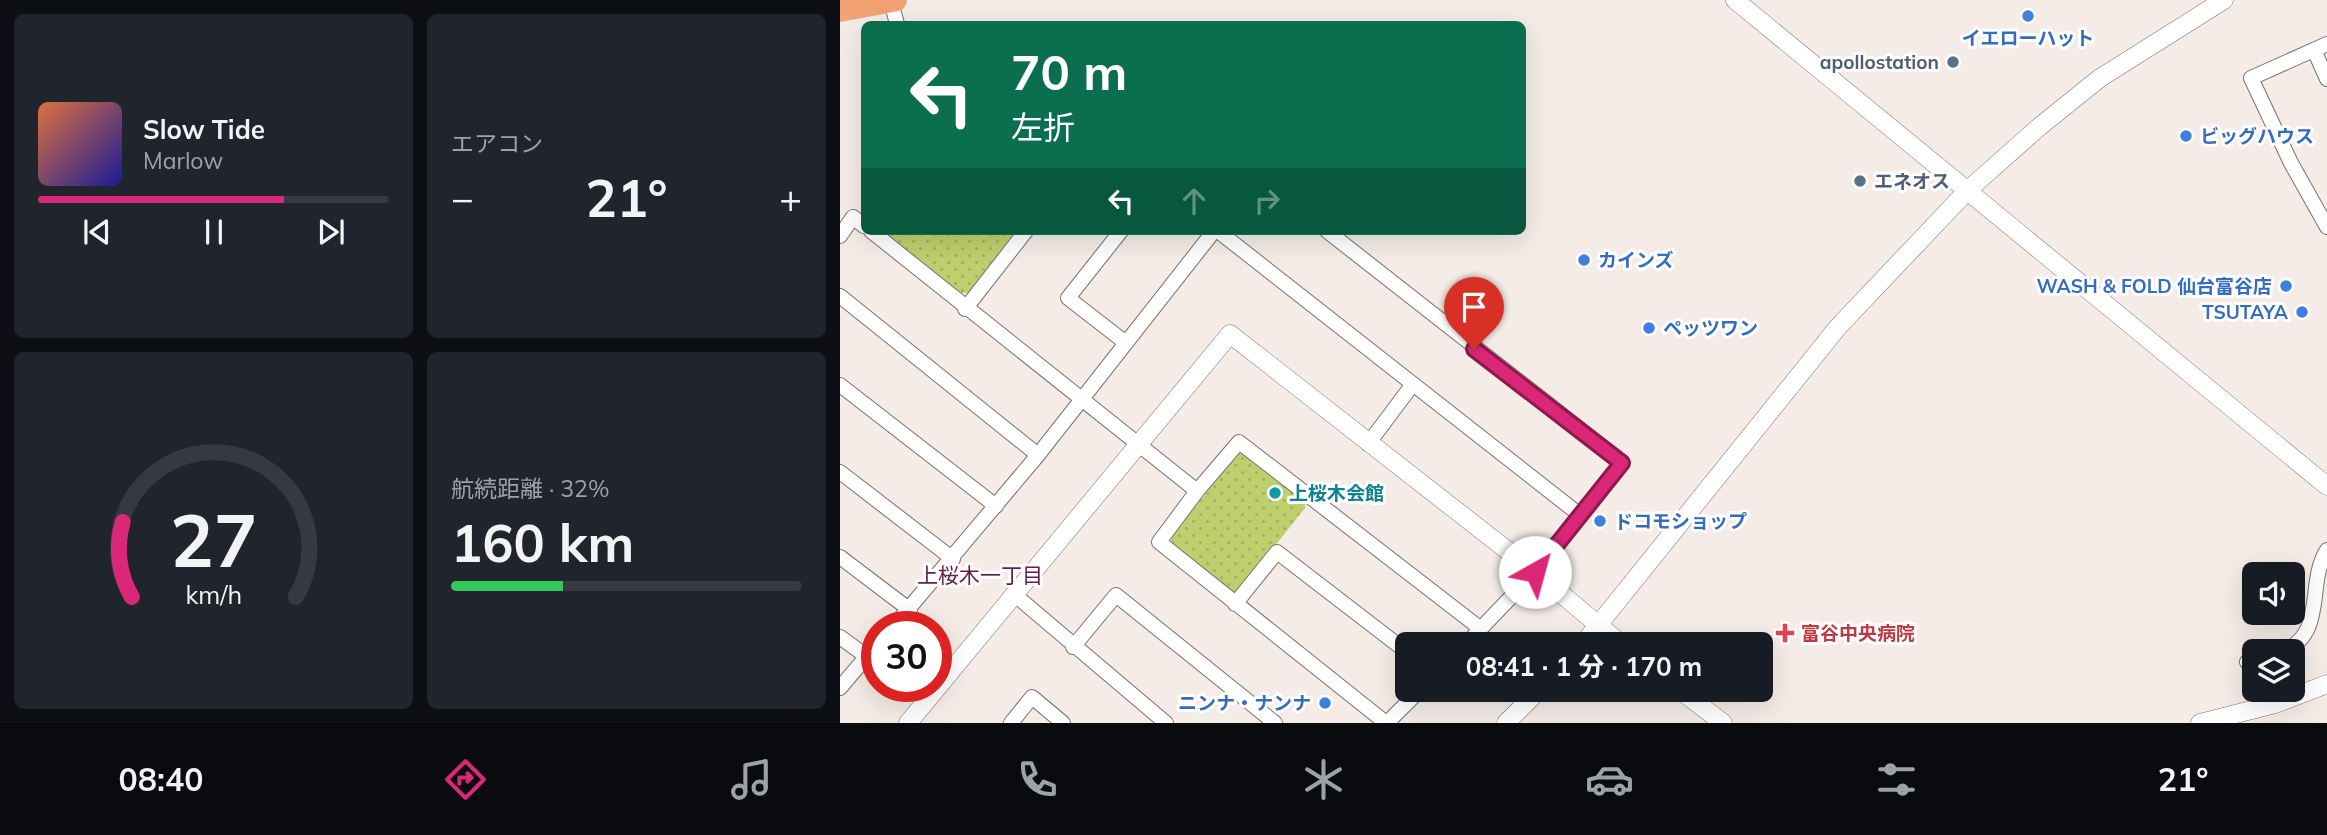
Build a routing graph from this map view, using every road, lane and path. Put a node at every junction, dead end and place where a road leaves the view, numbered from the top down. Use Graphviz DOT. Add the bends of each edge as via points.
graph roads {
  1 [pos="1735,0"];
  2 [pos="2224,0"];
  3 [pos="893,1"];
  4 [pos="840,10"];
  5 [pos="896,21"];
  6 [pos="2320,47"];
  7 [pos="2327,79"];
  8 [pos="1968,190"];
  9 [pos="861,224"];
  10 [pos="2327,228"];
  11 [pos="875,235"];
  12 [pos="1023,235"];
  13 [pos="1118,235"];
  14 [pos="1213,235"];
  15 [pos="1221,235"];
  16 [pos="1332,235"];
  17 [pos="840,236"];
  18 [pos="840,296"];
  19 [pos="965,309"];
  20 [pos="1126,343"];
  21 [pos="1413,384"];
  22 [pos="840,385"];
  23 [pos="1081,400"];
  24 [pos="1139,444"];
  25 [pos="1368,444"];
  26 [pos="1038,455"];
  27 [pos="840,472"];
  28 [pos="2327,486"];
  29 [pos="1196,491"];
  30 [pos="996,506"];
  31 [pos="1580,515"];
  32 [pos="2327,550"];
  33 [pos="840,558"];
  34 [pos="953,559"];
  35 [pos="1535,572"];
  36 [pos="1015,595"];
  37 [pos="1236,604"];
  38 [pos="910,610"];
  39 [pos="1599,626"];
  40 [pos="1481,629"];
  41 [pos="1478,632"];
  42 [pos="1594,632"];
  43 [pos="1606,632"];
  44 [pos="840,637"];
  45 [pos="2301,639"];
  46 [pos="1395,643"];
  47 [pos="1073,647"];
  48 [pos="861,652"];
  49 [pos="861,662"];
  50 [pos="2327,684"];
  51 [pos="840,688"];
  52 [pos="1408,702"];
  53 [pos="1527,702"];
  54 [pos="1696,702"];
  55 [pos="908,723"];
  56 [pos="1011,723"];
  57 [pos="1063,723"];
  58 [pos="1166,723"];
  59 [pos="1275,723"];
  60 [pos="1387,723"];
  61 [pos="1506,723"];
  62 [pos="1723,723"];
  63 [pos="2200,723"];
  1 -- 8 [label="street"];
  2 -- 8 [label="street" via="2100,78"];
  3 -- 4 [label="highway"];
  3 -- 5 [label="street"];
  6 -- 7 [label="street"];
  6 -- 10 [label="street" via="2251,78"];
  8 -- 28 [label="street"];
  8 -- 39 [label="street" via="1838,327"];
  9 -- 17 [label="street" via="853,217"];
  11 -- 19 [label="street"];
  12 -- 19 [label="street"];
  13 -- 20 [label="street" via="1068,298"];
  14 -- 20 [label="street"];
  15 -- 21 [label="street"];
  16 -- 31 [label="street" via="1622,463"];
  18 -- 26 [label="street"];
  19 -- 23 [label="street"];
  20 -- 23 [label="street"];
  21 -- 25 [label="street"];
  21 -- 31 [label="street"];
  22 -- 30 [label="street"];
  23 -- 24 [label="street"];
  23 -- 26 [label="street"];
  24 -- 25 [label="street" via="1230,334"];
  24 -- 29 [label="street"];
  24 -- 36 [label="street"];
  25 -- 35 [label="street"];
  26 -- 30 [label="street"];
  27 -- 34 [label="street"];
  29 -- 37 [label="street" via="1160,542"];
  29 -- 40 [label="street" via="1239,442"];
  30 -- 34 [label="street"];
  31 -- 35 [label="street"];
  32 -- 45 [label="street" via="2320,562 2314,615"];
  33 -- 38 [label="street"];
  34 -- 38 [label="street"];
  35 -- 39 [label="street"];
  35 -- 40 [label="street"];
  36 -- 47 [label="street"];
  36 -- 55 [label="street"];
  37 -- 46 [label="street" via="1277,552"];
  37 -- 60 [label="street"];
  39 -- 42 [label="street"];
  39 -- 43 [label="street"];
  40 -- 41 [label="street"];
  44 -- 48 [label="street"];
  47 -- 58 [label="street"];
  47 -- 59 [label="street" via="1116,595"];
  49 -- 51 [label="street"];
  50 -- 63 [label="street" via="2275,704"];
  52 -- 60 [label="street"];
  53 -- 61 [label="street"];
  54 -- 62 [label="street"];
  56 -- 57 [label="street" via="1032,698"];
}
